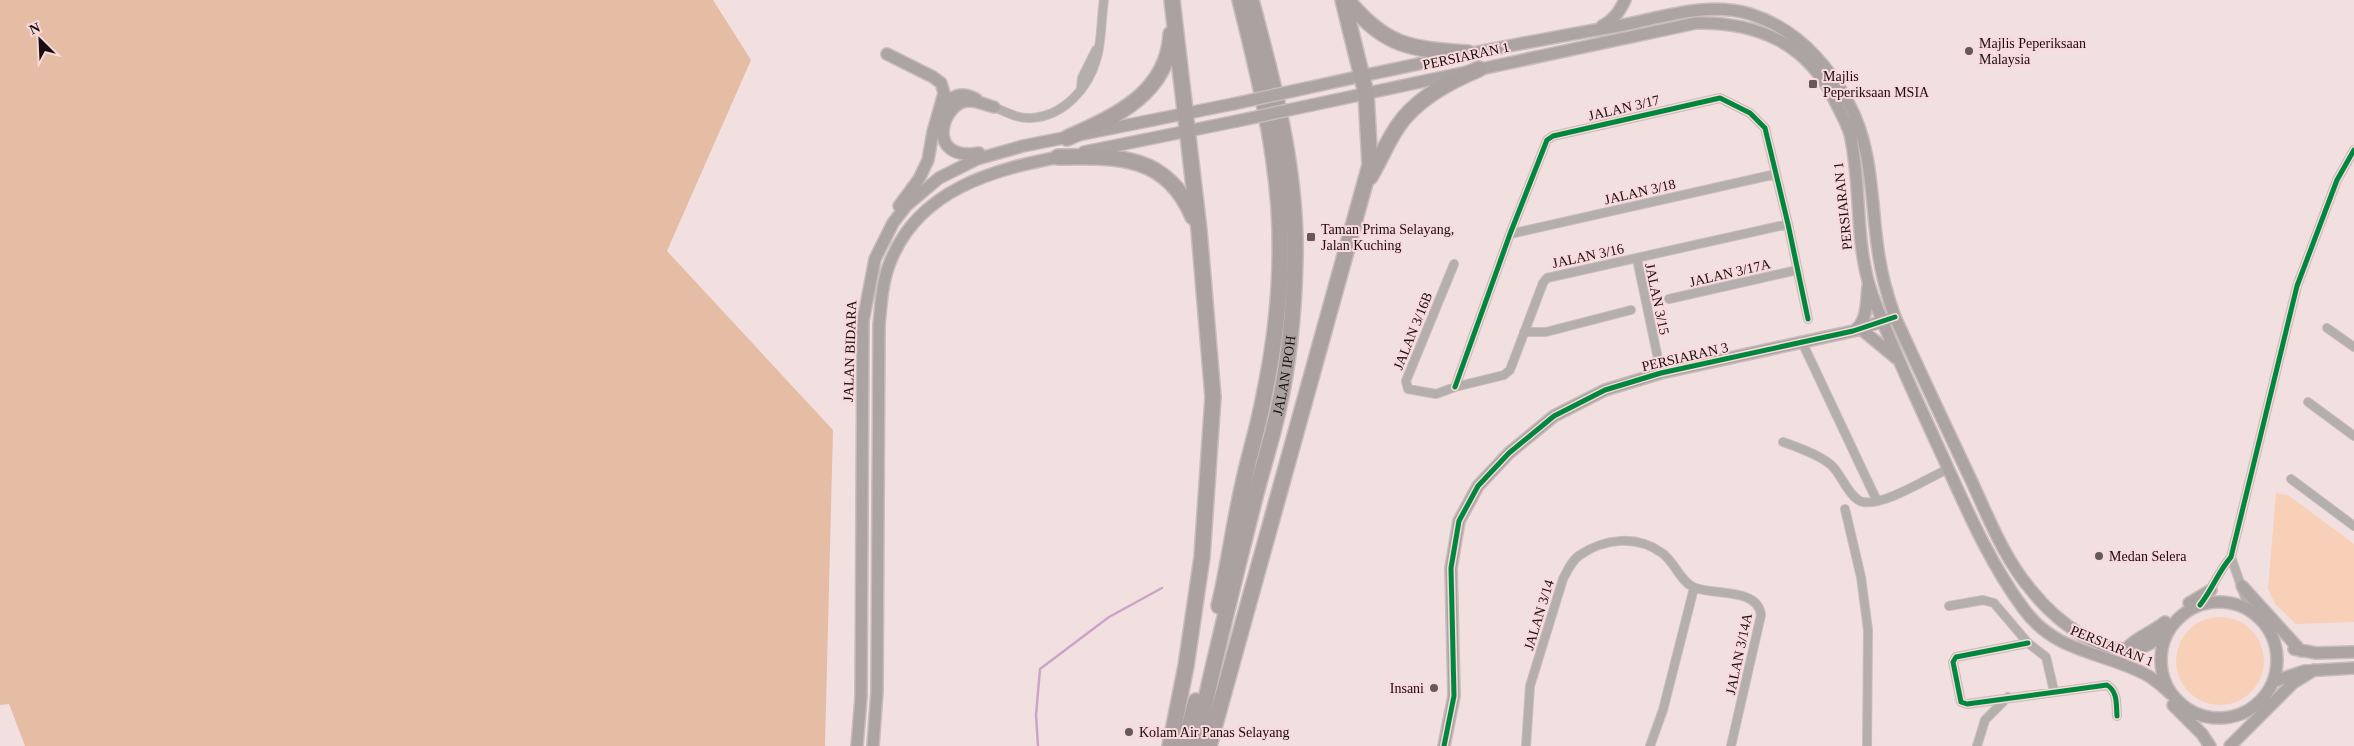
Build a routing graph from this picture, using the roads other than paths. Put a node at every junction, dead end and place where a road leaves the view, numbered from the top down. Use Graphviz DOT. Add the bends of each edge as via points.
graph roads {
  1 [pos="1104,0"];
  2 [pos="1171,0"];
  3 [pos="1240,0"];
  4 [pos="1251,0"];
  5 [pos="1343,0"];
  6 [pos="1347,0"];
  7 [pos="1625,0"];
  8 [pos="1627,24"];
  9 [pos="1591,30"];
  10 [pos="1630,38"];
  11 [pos="1468,53"];
  12 [pos="888,54"];
  13 [pos="1479,69"];
  14 [pos="1362,76"];
  15 [pos="1307,88"];
  16 [pos="1366,93"];
  17 [pos="1312,105"];
  18 [pos="994,107"];
  19 [pos="1185,115"];
  20 [pos="937,117"];
  21 [pos="1187,132"];
  22 [pos="1067,138"];
  23 [pos="1023,146"];
  24 [pos="2354,150"];
  25 [pos="1058,157"];
  26 [pos="1776,174"];
  27 [pos="1367,182"];
  28 [pos="1788,224"];
  29 [pos="1199,230"];
  30 [pos="1510,234"];
  31 [pos="1636,259"];
  32 [pos="1454,264"];
  33 [pos="1797,270"];
  34 [pos="1868,281"];
  35 [pos="1669,299"];
  36 [pos="1631,310"];
  37 [pos="1895,317"];
  38 [pos="1808,318"];
  39 [pos="863,321"];
  40 [pos="1883,322"];
  41 [pos="2327,328"];
  42 [pos="1857,330"];
  43 [pos="1524,332"];
  44 [pos="1802,342"];
  45 [pos="2354,347"];
  46 [pos="1899,361"];
  47 [pos="1660,373"];
  48 [pos="1455,386"];
  49 [pos="2308,402"];
  50 [pos="2354,436"];
  51 [pos="1783,442"];
  52 [pos="1948,469"];
  53 [pos="2291,479"];
  54 [pos="1877,501"];
  55 [pos="1845,509"];
  56 [pos="2354,526"];
  57 [pos="2231,557"];
  58 [pos="2242,586"];
  59 [pos="1694,588"];
  60 [pos="2211,590"];
  61 [pos="2200,605"];
  62 [pos="1949,606"];
  63 [pos="2249,609"];
  64 [pos="2174,623"];
  65 [pos="2275,640"];
  66 [pos="2028,643"];
  67 [pos="2126,649"];
  68 [pos="2301,652"];
  69 [pos="2354,652"];
  70 [pos="2131,667"];
  71 [pos="2354,668"];
  72 [pos="2314,670"];
  73 [pos="2274,681"];
  74 [pos="2054,691"];
  75 [pos="2171,694"];
  76 [pos="2008,697"];
  77 [pos="2249,710"];
  78 [pos="2192,712"];
  79 [pos="2117,716"];
  80 [pos="857,746"];
  81 [pos="873,746"];
  82 [pos="1170,746"];
  83 [pos="1184,746"];
  84 [pos="1196,746"];
  85 [pos="1209,746"];
  86 [pos="1444,746"];
  87 [pos="1526,746"];
  88 [pos="1650,746"];
  89 [pos="1731,746"];
  90 [pos="1867,746"];
  91 [pos="1976,746"];
  92 [pos="2212,746"];
  93 [pos="2222,746"];
  94 [pos="2230,746"];
  1 -- 18 [label="street" via="1093,68 1065,107 1041,116 1020,117"];
  2 -- 19 [label="highway"];
  2 -- 22 [label="highway" via="1170,42 1160,73 1148,90 1121,113"];
  3 -- 83 [label="highway, JALAN IPOH" via="1274,152 1279,209 1278,291 1264,398"];
  4 -- 84 [label="highway, JALAN IPOH" via="1279,105 1288,159 1294,222 1292,313 1277,414"];
  5 -- 14 [label="highway"];
  6 -- 11 [label="highway" via="1372,28 1395,42 1435,51"];
  7 -- 8 [label="main road"];
  7 -- 9 [label="main road" via="1610,22"];
  8 -- 9 [label="main road, PERSIARAN 1"];
  8 -- 10 [label="main road"];
  8 -- 37 [label="main road, PERSIARAN 1" via="1704,9 1749,14 1788,31 1828,68 1850,105 1863,141 1878,251"];
  9 -- 11 [label="main road, PERSIARAN 1"];
  10 -- 13 [label="main road, PERSIARAN 1"];
  10 -- 34 [label="main road, PERSIARAN 1" via="1696,23 1723,22 1748,27 1781,41 1818,72 1849,132"];
  11 -- 14 [label="main road, PERSIARAN 1"];
  12 -- 20 [label="main road" via="940,83 944,98"];
  13 -- 16 [label="main road, PERSIARAN 1"];
  13 -- 27 [label="highway" via="1453,80 1410,112 1398,126"];
  14 -- 15 [label="main road, PERSIARAN 1"];
  14 -- 16 [label="highway"];
  15 -- 19 [label="main road, JALAN BIDARA, bridge"];
  16 -- 17 [label="main road, PERSIARAN 1"];
  16 -- 27 [label="highway" via="1370,165"];
  17 -- 21 [label="main road, JALAN BIDARA, bridge"];
  18 -- 20 [label="main road" via="960,94 947,102"];
  18 -- 23 [label="main road" via="969,101 955,106 944,126 947,146 952,152 966,155"];
  19 -- 21 [label="highway"];
  19 -- 22 [label="main road, JALAN BIDARA"];
  20 -- 39 [label="main road" via="924,170 871,252 864,282"];
  21 -- 25 [label="main road, JALAN BIDARA"];
  21 -- 29 [label="highway"];
  22 -- 23 [label="main road, JALAN BIDARA"];
  23 -- 39 [label="main road, JALAN BIDARA" via="959,166 906,206 893,223 875,259"];
  24 -- 57 [label="street" via="2337,180 2297,286"];
  25 -- 29 [label="highway" via="1121,157 1151,168 1166,177 1180,192"];
  25 -- 81 [label="main road, JALAN BIDARA" via="992,173 951,191 904,234 888,266 879,325 877,692"];
  26 -- 28 [label="street, JALAN 3/17"];
  26 -- 30 [label="street, JALAN 3/18"];
  26 -- 30 [label="street, JALAN 3/17" via="1765,128 1750,113 1720,98 1547,140"];
  27 -- 85 [label="highway"];
  28 -- 31 [label="street, JALAN 3/16"];
  28 -- 33 [label="street, JALAN 3/17"];
  29 -- 82 [label="highway" via="1214,398 1202,557"];
  30 -- 48 [label="street, JALAN 3/17"];
  31 -- 43 [label="street, JALAN 3/16" via="1547,278"];
  31 -- 47 [label="street, JALAN 3/15"];
  32 -- 48 [label="street, JALAN 3/16B" via="1406,386 1436,394"];
  33 -- 35 [label="street, JALAN 3/17A"];
  33 -- 38 [label="street, JALAN 3/17"];
  34 -- 40 [label="main road, PERSIARAN 1"];
  34 -- 42 [label="main road" via="1864,319"];
  36 -- 43 [label="street" via="1546,332"];
  37 -- 40 [label="main road, PERSIARAN 3"];
  37 -- 67 [label="main road, PERSIARAN 1" via="2018,573 2065,624 2084,637"];
  39 -- 80 [label="main road, JALAN BIDARA" via="861,697"];
  40 -- 42 [label="main road, PERSIARAN 3"];
  40 -- 46 [label="main road, PERSIARAN 1"];
  41 -- 45 [label="street"];
  42 -- 44 [label="main road, PERSIARAN 3"];
  42 -- 46 [label="main road"];
  43 -- 48 [label="street, JALAN 3/16" via="1510,370 1504,375"];
  44 -- 47 [label="main road, PERSIARAN 3"];
  44 -- 54 [label="street"];
  46 -- 52 [label="main road, PERSIARAN 1"];
  47 -- 86 [label="main road, PERSIARAN 3" via="1606,390 1554,416 1509,453 1478,486 1459,522 1451,568 1454,696"];
  49 -- 50 [label="street"];
  51 -- 54 [label="street" via="1833,466 1857,500 1865,503"];
  52 -- 54 [label="street"];
  52 -- 70 [label="main road, PERSIARAN 1" via="1993,560 2036,625 2077,650"];
  53 -- 56 [label="street"];
  55 -- 90 [label="street" via="1861,577 1868,630"];
  57 -- 58 [label="street"];
  57 -- 60 [label="street"];
  58 -- 63 [label="street"];
  58 -- 68 [label="main road"];
  59 -- 87 [label="street, JALAN 3/14" via="1664,554 1644,543 1621,540 1579,555 1570,565 1555,599 1530,686"];
  59 -- 88 [label="street" via="1663,710"];
  59 -- 89 [label="street, JALAN 3/14A" via="1750,598 1761,609"];
  60 -- 61 [label="street"];
  60 -- 67 [label="main road" via="2185,605"];
  61 -- 63 [label="main road" via="2216,601"];
  61 -- 64 [label="main road"];
  62 -- 66 [label="street" via="1988,600"];
  63 -- 65 [label="main road" via="2269,628"];
  64 -- 67 [label="main road, PERSIARAN 1" via="2154,641"];
  64 -- 75 [label="main road" via="2161,650 2164,680"];
  65 -- 68 [label="main road"];
  65 -- 73 [label="main road" via="2278,657"];
  66 -- 74 [label="street" via="2046,657"];
  66 -- 76 [label="street" via="1960,655 1954,659 1961,702 1967,704"];
  68 -- 69 [label="main road"];
  70 -- 75 [label="main road, PERSIARAN 1"];
  70 -- 92 [label="main road"];
  71 -- 72 [label="main road"];
  72 -- 73 [label="main road"];
  72 -- 94 [label="main road" via="2293,682"];
  73 -- 77 [label="main road" via="2264,698"];
  74 -- 76 [label="street"];
  74 -- 79 [label="street" via="2107,685 2116,695"];
  75 -- 78 [label="main road"];
  76 -- 91 [label="street" via="1985,720"];
  77 -- 78 [label="main road" via="2221,719"];
  77 -- 93 [label="main road"];
  78 -- 92 [label="main road" via="2211,735"];
}
